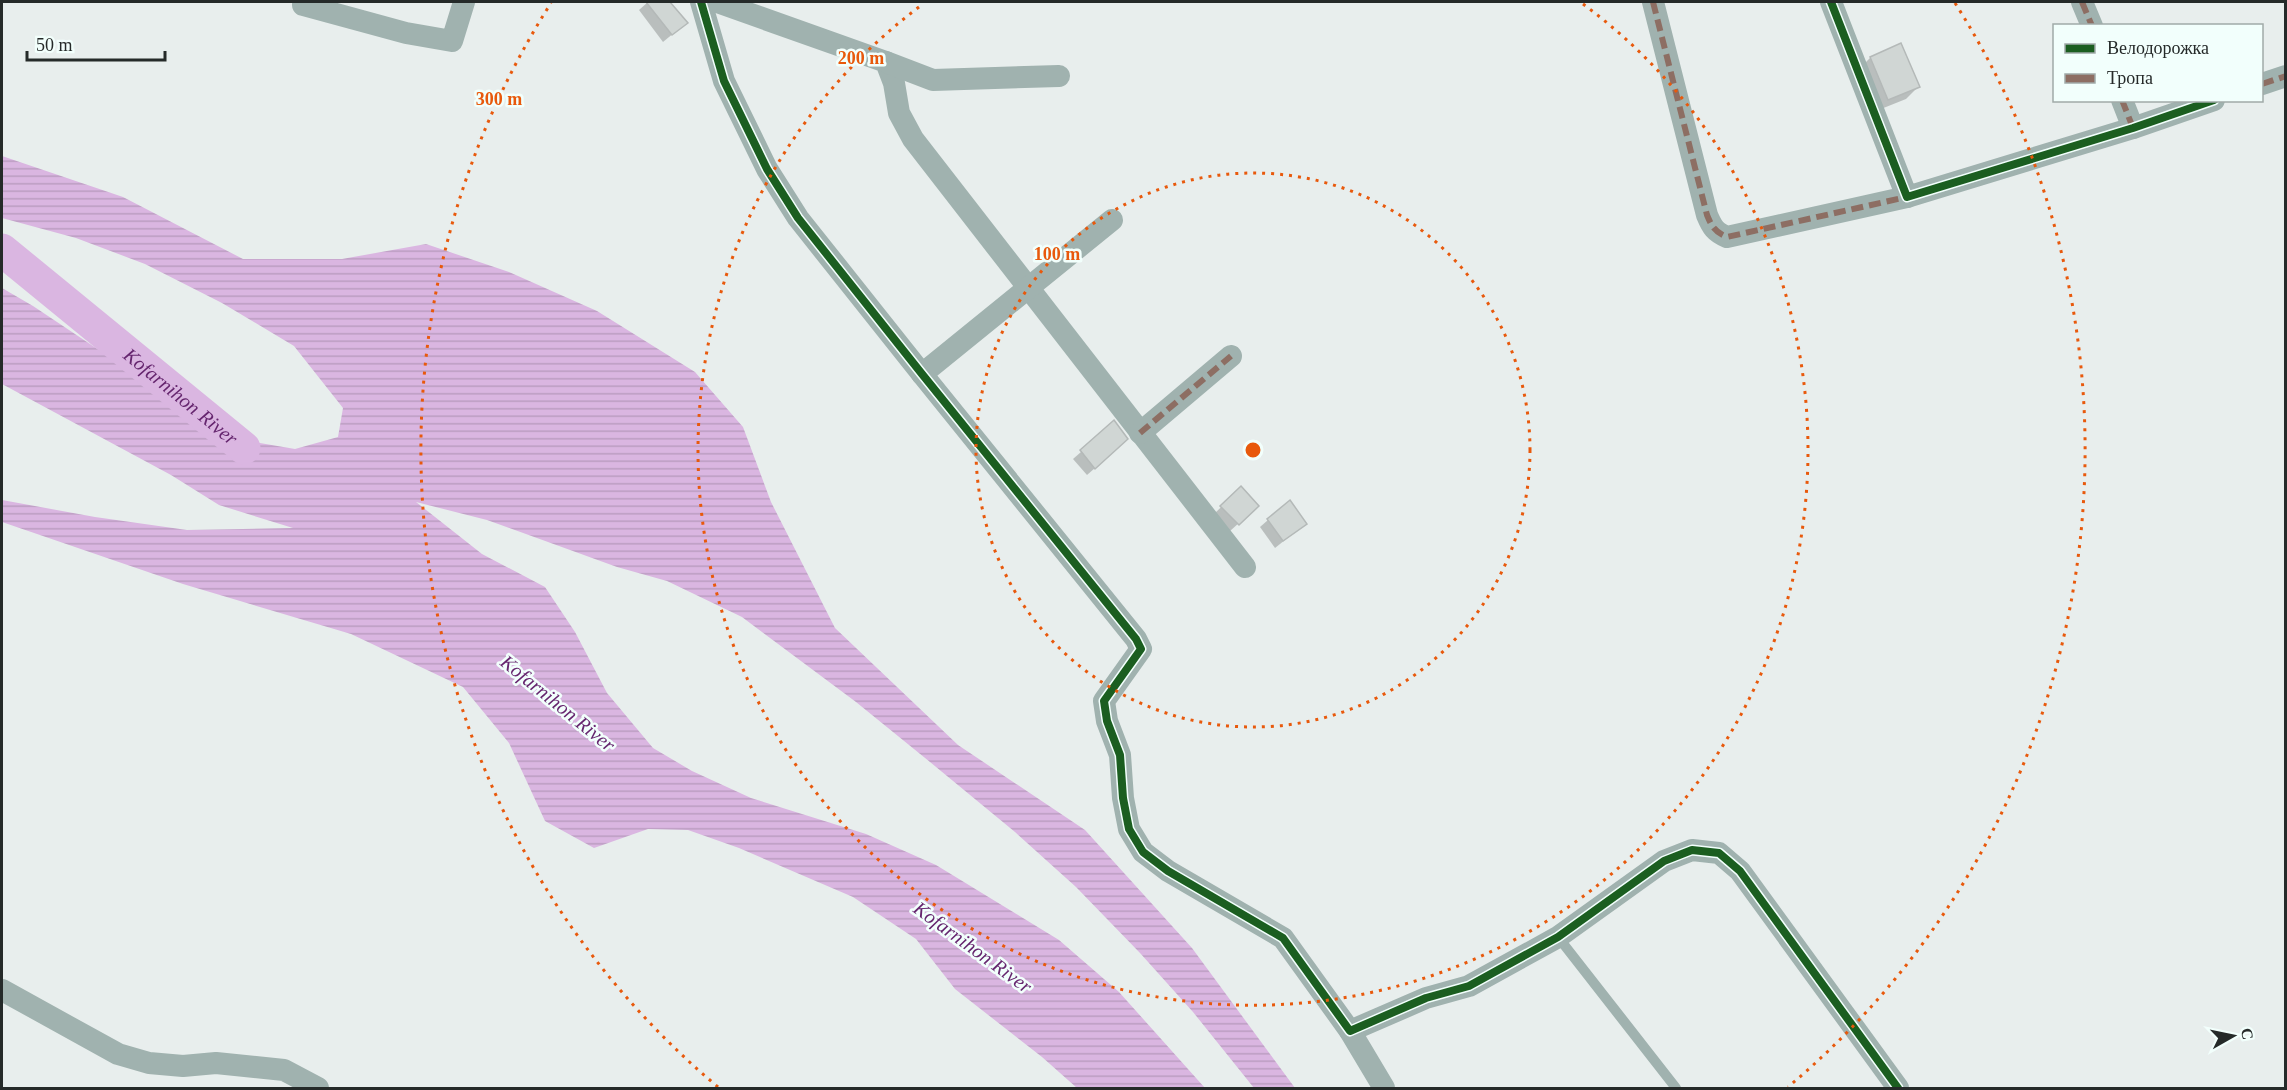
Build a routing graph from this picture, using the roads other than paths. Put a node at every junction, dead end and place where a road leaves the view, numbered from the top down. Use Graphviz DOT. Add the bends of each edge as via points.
graph roads {
  1 [pos="464,2"];
  2 [pos="701,2"];
  3 [pos="717,2"];
  4 [pos="1653,2"];
  5 [pos="1831,2"];
  6 [pos="2082,2"];
  7 [pos="303,5"];
  8 [pos="2091,24"];
  9 [pos="886,62"];
  10 [pos="1059,76"];
  11 [pos="2286,76"];
  12 [pos="2263,84"];
  13 [pos="2123,102"];
  14 [pos="2208,102"];
  15 [pos="2133,128"];
  16 [pos="1907,197"];
  17 [pos="1112,220"];
  18 [pos="1028,290"];
  19 [pos="1231,356"];
  20 [pos="922,374"];
  21 [pos="1140,433"];
  22 [pos="1245,567"];
  23 [pos="1558,937"];
  24 [pos="2,990"];
  25 [pos="1350,1031"];
  26 [pos="318,1089"];
  27 [pos="1384,1089"];
  28 [pos="1676,1089"];
  29 [pos="1898,1089"];
  1 -- 7 [label="street" via="452,41 406,33"];
  2 -- 20 [label="street" via="724,81 767,169 798,218"];
  3 -- 9 [label="street"];
  4 -- 16 [label="street" via="1707,215 1717,232 1727,237"];
  5 -- 16 [label="street"];
  6 -- 8 [label="street"];
  9 -- 10 [label="street" via="933,80"];
  9 -- 18 [label="street" via="899,113 913,139"];
  11 -- 12 [label="street"];
  13 -- 15 [label="street"];
  14 -- 15 [label="street"];
  15 -- 16 [label="street"];
  17 -- 18 [label="street"];
  18 -- 20 [label="street"];
  18 -- 21 [label="street"];
  19 -- 21 [label="street"];
  20 -- 25 [label="street" via="1137,639 1141,649 1137,657 1104,701 1120,755 1129,829 1143,852 1168,871 1283,938"];
  21 -- 22 [label="street"];
  23 -- 25 [label="street" via="1469,986 1426,998"];
  23 -- 28 [label="lane"];
  23 -- 29 [label="street" via="1664,861 1692,850 1719,853 1740,871"];
  24 -- 26 [label="street" via="118,1054 148,1063 216,1063 284,1070"];
  25 -- 27 [label="street"];
}
